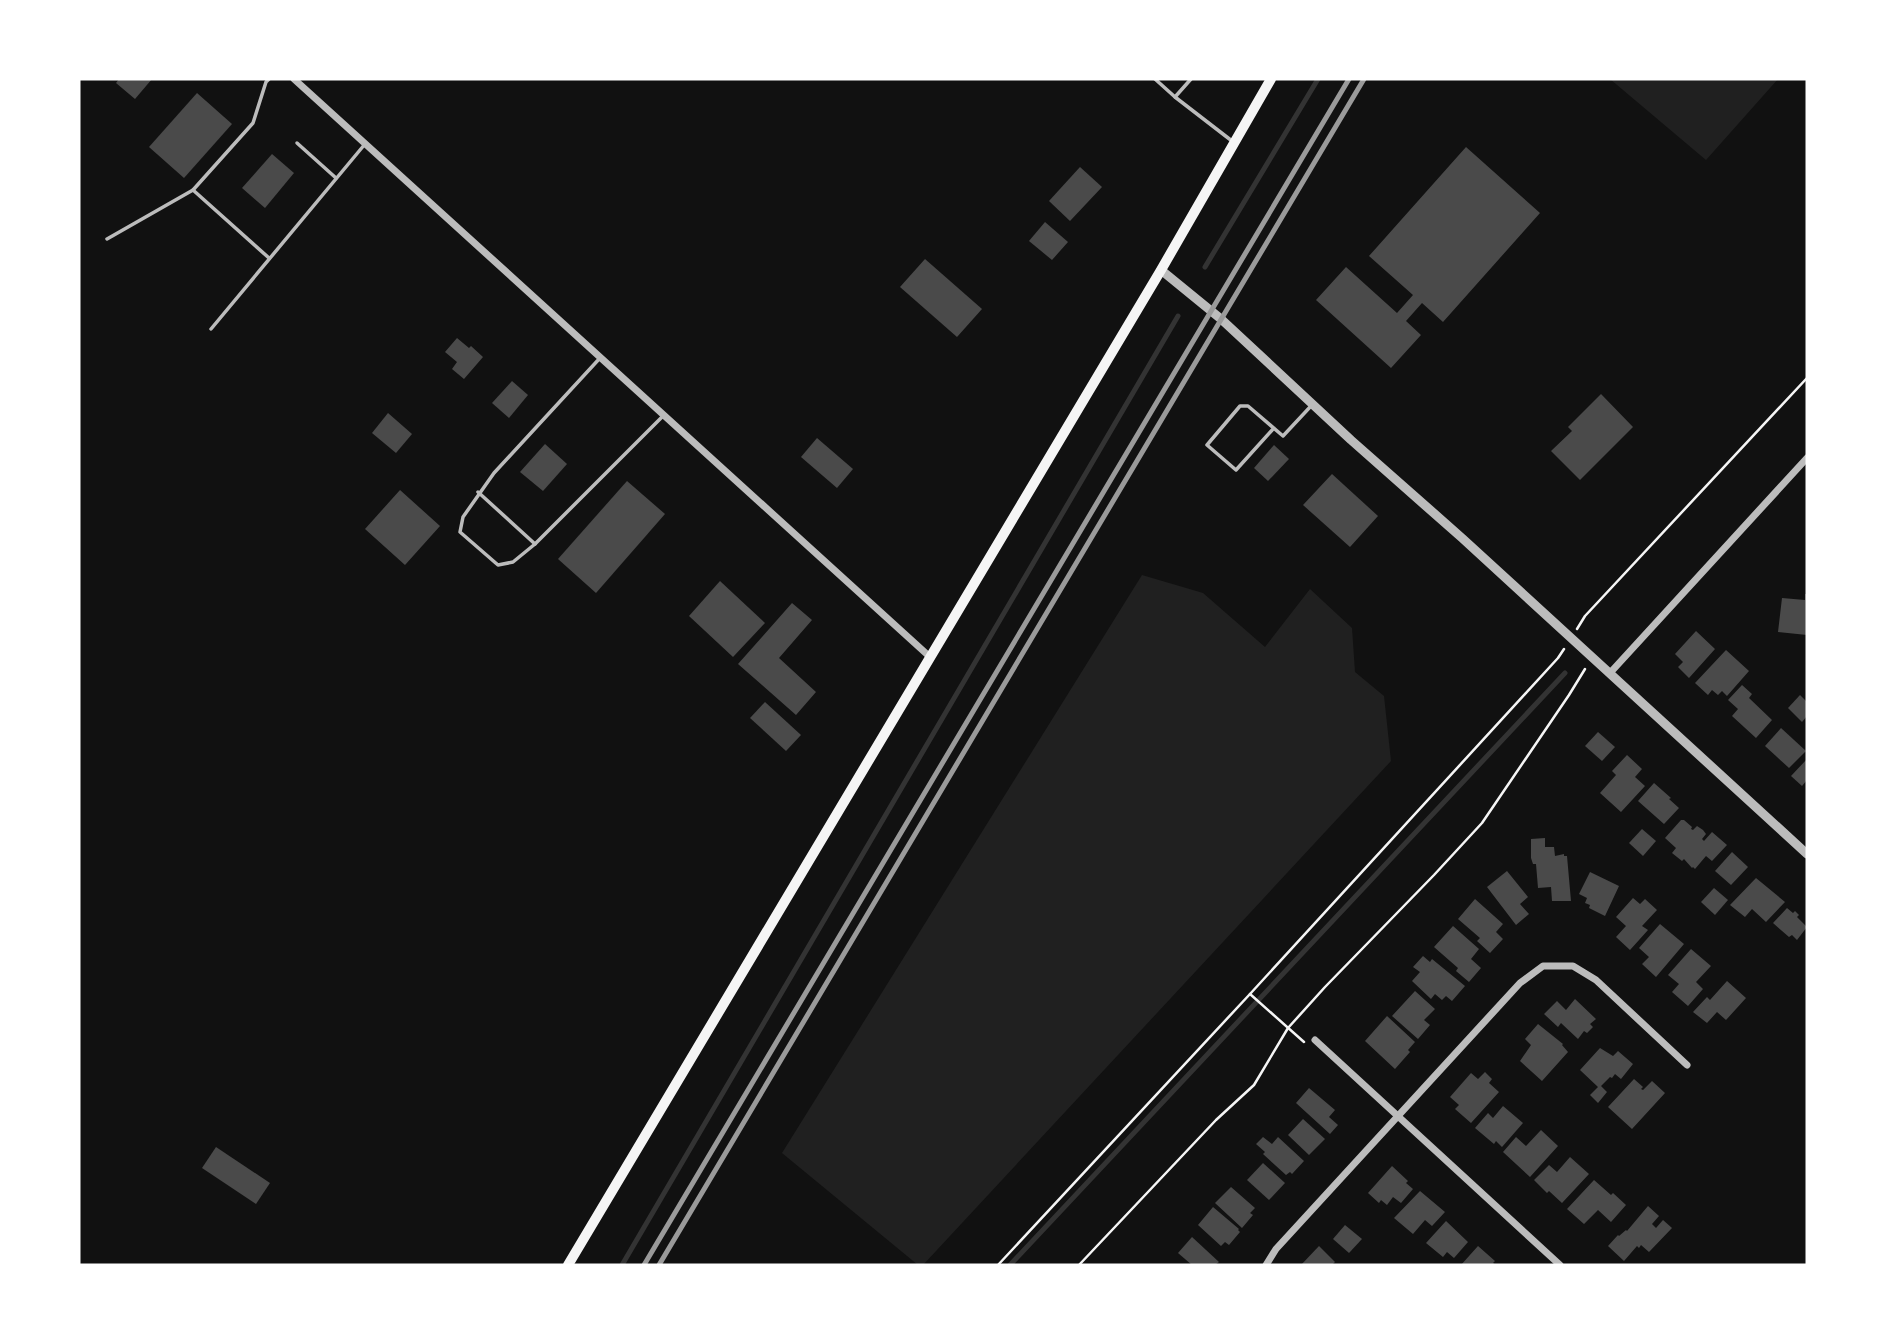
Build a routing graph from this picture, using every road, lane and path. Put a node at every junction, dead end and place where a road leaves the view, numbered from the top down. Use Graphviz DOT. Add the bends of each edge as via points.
graph roads {
  1 [pos="269,79"];
  2 [pos="294,79"];
  3 [pos="1155,79"];
  4 [pos="1191,79"];
  5 [pos="1271,79"];
  6 [pos="1175,97"];
  7 [pos="1234,142"];
  8 [pos="297,144"];
  9 [pos="365,144"];
  10 [pos="336,178"];
  11 [pos="193,190"];
  12 [pos="107,239"];
  13 [pos="269,258"];
  14 [pos="1161,270"];
  15 [pos="211,329"];
  16 [pos="600,358"];
  17 [pos="1807,378"];
  18 [pos="1312,404"];
  19 [pos="664,415"];
  20 [pos="1274,428"];
  21 [pos="1807,458"];
  22 [pos="478,492"];
  23 [pos="535,544"];
  24 [pos="1572,638"];
  25 [pos="930,657"];
  26 [pos="1592,657"];
  27 [pos="1610,673"];
  28 [pos="1807,854"];
  29 [pos="1250,994"];
  30 [pos="1288,1028"];
  31 [pos="1315,1040"];
  32 [pos="1687,1065"];
  33 [pos="1398,1115"];
  34 [pos="568,1265"];
  35 [pos="999,1265"];
  36 [pos="1079,1265"];
  37 [pos="1266,1265"];
  38 [pos="1560,1265"];
  1 -- 11 [label="lane" via="253,123"];
  2 -- 9 [label="street"];
  3 -- 6 [label="lane"];
  4 -- 6 [label="lane"];
  5 -- 7 [label="main road"];
  6 -- 7 [label="lane"];
  7 -- 14 [label="main road"];
  8 -- 10 [label="lane"];
  9 -- 10 [label="lane"];
  9 -- 16 [label="street"];
  10 -- 13 [label="lane"];
  11 -- 12 [label="lane"];
  11 -- 13 [label="lane"];
  13 -- 15 [label="lane"];
  14 -- 18 [label="street"];
  14 -- 25 [label="main road"];
  16 -- 19 [label="street"];
  16 -- 22 [label="lane"];
  17 -- 24 [label="path" via="1585,616"];
  18 -- 20 [label="lane" via="1283,436"];
  18 -- 24 [label="street"];
  19 -- 23 [label="lane"];
  19 -- 25 [label="street"];
  20 -- 20 [label="lane" via="1248,406 1240,406 1207,445 1236,470"];
  21 -- 27 [label="street"];
  22 -- 23 [label="lane"];
  22 -- 23 [label="lane" via="460,532 498,565 513,562"];
  24 -- 26 [label="street"];
  24 -- 29 [label="path" via="1559,658"];
  25 -- 34 [label="main road"];
  26 -- 27 [label="street"];
  26 -- 30 [label="path" via="1482,823"];
  27 -- 28 [label="street"];
  29 -- 30 [label="path"];
  29 -- 35 [label="path"];
  30 -- 31 [label="path" via="1308,1045"];
  30 -- 36 [label="path" via="1254,1085"];
  31 -- 33 [label="street"];
  32 -- 33 [label="street" via="1596,980 1573,966 1543,966 1520,983"];
  33 -- 37 [label="street"];
  33 -- 38 [label="street"];
}
